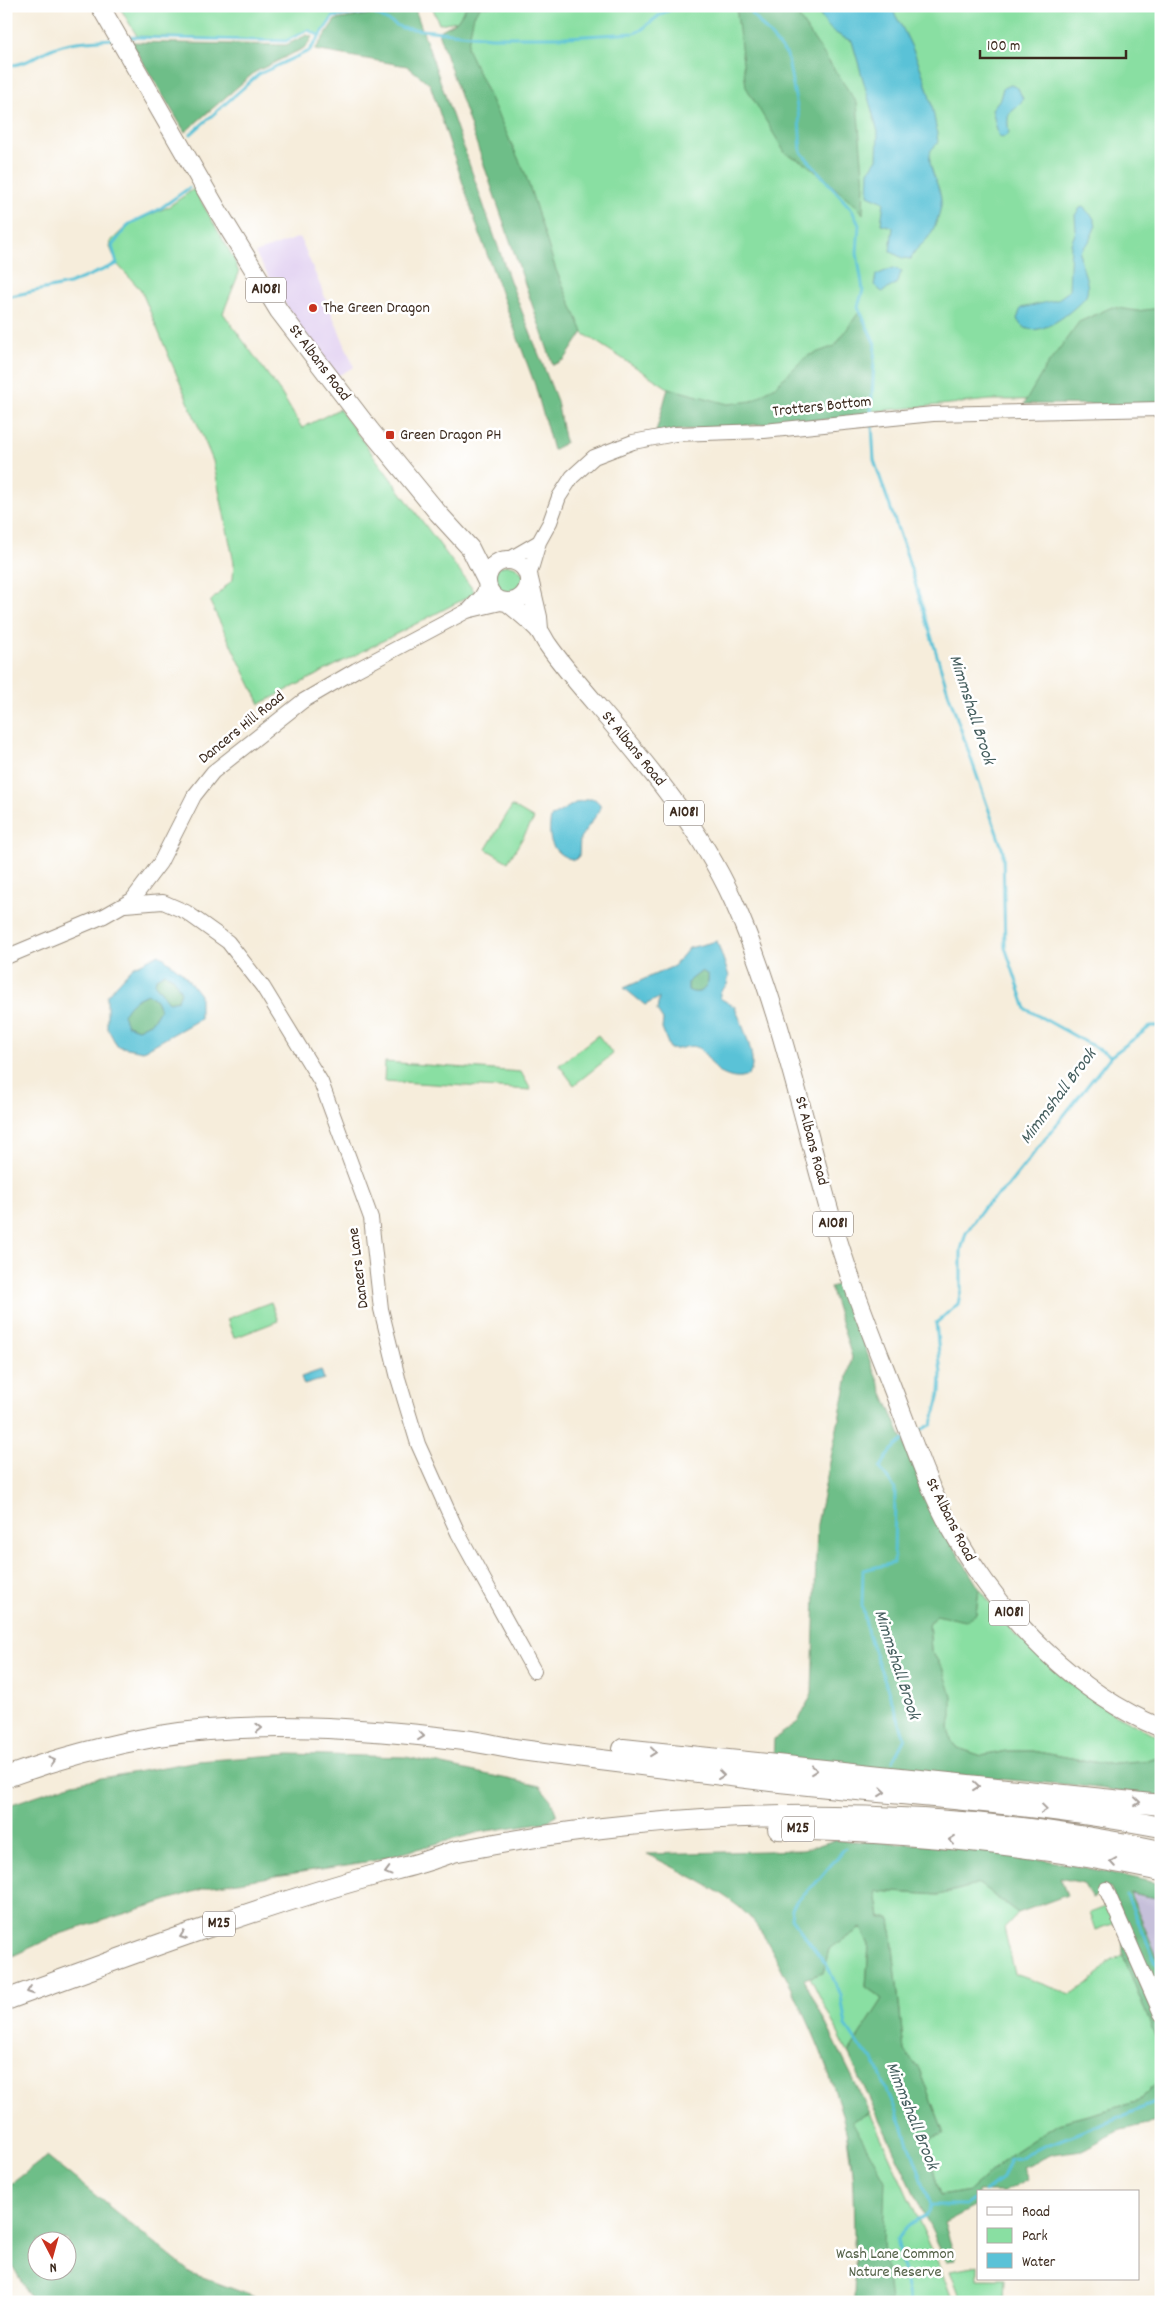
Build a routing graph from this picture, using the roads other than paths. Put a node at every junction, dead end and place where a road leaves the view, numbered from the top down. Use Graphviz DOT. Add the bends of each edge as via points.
graph roads {
  1 [pos="100,6"];
  2 [pos="1161,409"];
  3 [pos="539,542"];
  4 [pos="470,548"];
  5 [pos="507,560"];
  6 [pos="529,577"];
  7 [pos="487,583"];
  8 [pos="506,602"];
  9 [pos="467,611"];
  10 [pos="539,629"];
  11 [pos="148,881"];
  12 [pos="163,902"];
  13 [pos="125,905"];
  14 [pos="6,957"];
  15 [pos="534,1671"];
  16 [pos="1161,1728"];
  17 [pos="464,1740"];
  18 [pos="6,1777"];
  19 [pos="1161,1805"];
  20 [pos="1161,1827"];
  21 [pos="1161,1851"];
  22 [pos="435,1859"];
  23 [pos="1161,1871"];
  24 [pos="1106,1889"];
  25 [pos="6,2000"];
  26 [pos="1161,2014"];
  1 -- 4 [label="main road, St Albans Road / A1081" via="279,310 376,438"];
  2 -- 3 [label="street, Trotters Bottom" via="988,412 872,419 764,431 675,434 633,442 594,457 572,477 559,497"];
  3 -- 5 [label="street"];
  3 -- 6 [label="street, Trotters Bottom"];
  4 -- 5 [label="main road, St Albans Road / A1081"];
  4 -- 7 [label="main road, St Albans Road / A1081"];
  5 -- 6 [label="main road" via="519,562"];
  5 -- 7 [label="main road" via="494,565"];
  6 -- 8 [label="main road" via="523,596"];
  6 -- 10 [label="main road, St Albans Road / A1081"];
  7 -- 8 [label="main road" via="494,596"];
  7 -- 9 [label="street, Dancers Hill Road" via="481,597"];
  8 -- 9 [label="street, Dancers Hill Road"];
  8 -- 10 [label="main road, St Albans Road / A1081"];
  9 -- 11 [label="street, Dancers Hill Road" via="318,691 224,761 194,796 174,839"];
  10 -- 16 [label="main road, St Albans Road / A1081" via="558,658 682,808 732,899 780,1025 833,1224 882,1365 914,1448 956,1537 991,1592 1057,1662 1100,1695"];
  11 -- 12 [label="street"];
  11 -- 13 [label="street, Dancers Hill Road"];
  12 -- 13 [label="street, Dancers Lane"];
  12 -- 15 [label="street, Dancers Lane" via="186,912 228,942 263,987 321,1082 371,1218 381,1309 418,1444 458,1532"];
  13 -- 14 [label="street, Dancers Hill Road"];
  18 -- 17 [label="highway, one-way" via="103,1747 210,1731 303,1728"];
  17 -- 19 [label="highway, one-way" via="521,1739"];
  17 -- 20 [label="highway, one-way" via="773,1781 1025,1806"];
  21 -- 22 [label="highway, M25" via="1011,1826 820,1815 591,1828 454,1851"];
  23 -- 22 [label="highway, M25, one-way" via="998,1844 866,1831 766,1829 564,1843 455,1860"];
  22 -- 25 [label="highway, M25, one-way" via="254,1911"];
  24 -- 26 [label="street"];
}
